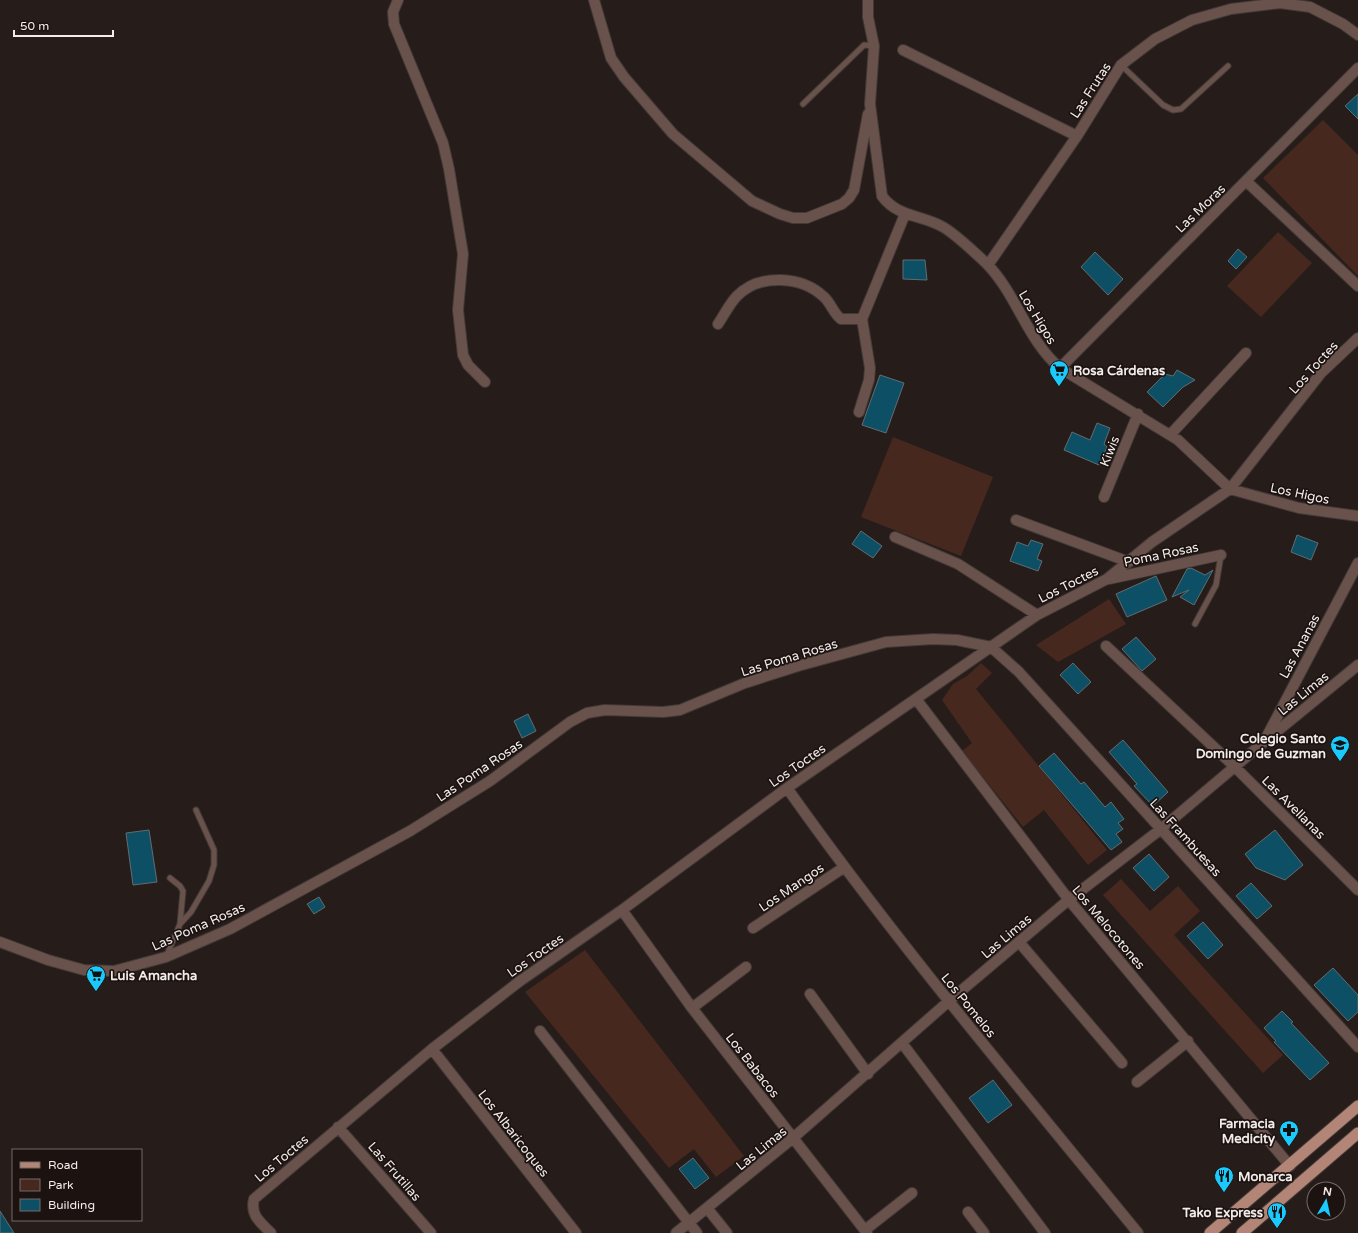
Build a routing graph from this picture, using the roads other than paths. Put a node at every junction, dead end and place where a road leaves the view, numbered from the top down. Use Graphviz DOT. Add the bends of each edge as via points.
graph roads {
  1 [pos="398,0"];
  2 [pos="594,0"];
  3 [pos="868,0"];
  4 [pos="1358,35"];
  5 [pos="874,46"];
  6 [pos="903,50"];
  7 [pos="1121,65"];
  8 [pos="1228,66"];
  9 [pos="1358,68"];
  10 [pos="803,104"];
  11 [pos="870,104"];
  12 [pos="1076,136"];
  13 [pos="1246,181"];
  14 [pos="905,214"];
  15 [pos="988,265"];
  16 [pos="1358,286"];
  17 [pos="862,319"];
  18 [pos="718,324"];
  19 [pos="1358,338"];
  20 [pos="1246,353"];
  21 [pos="1060,368"];
  22 [pos="485,382"];
  23 [pos="859,412"];
  24 [pos="1138,414"];
  25 [pos="1170,435"];
  26 [pos="1230,489"];
  27 [pos="1104,497"];
  28 [pos="1358,516"];
  29 [pos="1016,520"];
  30 [pos="895,537"];
  31 [pos="1220,555"];
  32 [pos="1129,562"];
  33 [pos="1358,562"];
  34 [pos="1107,579"];
  35 [pos="1037,615"];
  36 [pos="1195,624"];
  37 [pos="1106,646"];
  38 [pos="991,647"];
  39 [pos="1358,665"];
  40 [pos="916,699"];
  41 [pos="1264,742"];
  42 [pos="1235,767"];
  43 [pos="787,788"];
  44 [pos="196,810"];
  45 [pos="1162,829"];
  46 [pos="843,868"];
  47 [pos="170,878"];
  48 [pos="1358,890"];
  49 [pos="1069,900"];
  50 [pos="622,910"];
  51 [pos="180,924"];
  52 [pos="753,928"];
  53 [pos="0,942"];
  54 [pos="1019,942"];
  55 [pos="166,958"];
  56 [pos="746,967"];
  57 [pos="810,994"];
  58 [pos="949,1001"];
  59 [pos="692,1008"];
  60 [pos="540,1031"];
  61 [pos="1188,1041"];
  62 [pos="902,1043"];
  63 [pos="1358,1047"];
  64 [pos="432,1049"];
  65 [pos="1122,1063"];
  66 [pos="868,1074"];
  67 [pos="1136,1082"];
  68 [pos="1358,1106"];
  69 [pos="338,1127"];
  70 [pos="1358,1133"];
  71 [pos="794,1138"];
  72 [pos="1290,1166"];
  73 [pos="912,1193"];
  74 [pos="707,1208"];
  75 [pos="968,1212"];
  76 [pos="690,1222"];
  77 [pos="866,1231"];
  78 [pos="271,1233"];
  79 [pos="432,1233"];
  80 [pos="576,1233"];
  81 [pos="676,1233"];
  82 [pos="698,1233"];
  83 [pos="727,1233"];
  84 [pos="984,1233"];
  85 [pos="1044,1233"];
  86 [pos="1138,1233"];
  87 [pos="1210,1233"];
  88 [pos="1242,1233"];
  1 -- 22 [label="street" via="393,12 394,24 443,143 450,169 463,254 458,310 463,355 468,365"];
  2 -- 11 [label="street" via="611,58 673,134 752,201 780,214 793,218 807,218 842,204 849,198 854,190"];
  3 -- 5 [label="street, Los Higos" via="868,17"];
  4 -- 7 [label="street, Las Frutas" via="1310,7 1280,3 1252,6 1230,9 1192,20 1154,39"];
  5 -- 10 [label="lane" via="864,45"];
  5 -- 11 [label="street, Los Higos"];
  6 -- 12 [label="street"];
  7 -- 8 [label="lane" via="1163,105 1173,110 1181,109"];
  7 -- 12 [label="street, Las Frutas"];
  9 -- 13 [label="street, Las Moras"];
  11 -- 14 [label="street, Los Higos" via="882,196 887,204"];
  12 -- 15 [label="street, Las Frutas"];
  13 -- 16 [label="street"];
  13 -- 21 [label="street, Las Moras"];
  14 -- 15 [label="street, Los Higos" via="943,227"];
  14 -- 17 [label="street"];
  15 -- 21 [label="street, Los Higos" via="1008,292 1038,345"];
  17 -- 18 [label="street" via="841,319 824,297 806,286 787,280 770,280 751,286 737,296"];
  17 -- 23 [label="street" via="870,368"];
  19 -- 26 [label="street, Los Toctes" via="1321,373"];
  20 -- 25 [label="street"];
  21 -- 24 [label="street, Los Higos"];
  24 -- 25 [label="street, Los Higos"];
  24 -- 27 [label="street, Kiwis"];
  25 -- 26 [label="street, Los Higos"];
  26 -- 28 [label="street, Los Higos" via="1300,508"];
  26 -- 32 [label="street, Los Toctes" via="1152,542"];
  29 -- 32 [label="street"];
  30 -- 35 [label="street" via="958,564"];
  31 -- 34 [label="street, Poma Rosas"];
  31 -- 36 [label="lane" via="1216,585"];
  32 -- 34 [label="street, Los Toctes"];
  33 -- 41 [label="street, Las Ananas"];
  34 -- 35 [label="street, Los Toctes"];
  35 -- 38 [label="street, Los Toctes"];
  37 -- 42 [label="street, Las Avellanas"];
  38 -- 40 [label="street, Los Toctes"];
  38 -- 45 [label="street, Las Frambuesas" via="1020,672"];
  38 -- 55 [label="street, Las Poma Rosas" via="957,640 886,642 745,683 680,710 605,710 587,713 570,722 490,781 410,831 230,929"];
  39 -- 41 [label="street, Las Limas"];
  40 -- 43 [label="street, Los Toctes"];
  40 -- 49 [label="street, Los Melocotones"];
  41 -- 42 [label="street, Las Limas"];
  42 -- 45 [label="street, Las Limas"];
  42 -- 48 [label="street, Las Avellanas"];
  43 -- 46 [label="street, Los Pomelos"];
  43 -- 50 [label="street, Los Toctes"];
  44 -- 51 [label="lane" via="214,850 214,865 209,881 191,912"];
  45 -- 49 [label="street, Las Limas"];
  45 -- 63 [label="street, Las Frambuesas"];
  46 -- 52 [label="street, Los Mangos"];
  46 -- 58 [label="street, Los Pomelos"];
  47 -- 51 [label="lane" via="180,886 182,892"];
  49 -- 54 [label="street, Las Limas"];
  49 -- 61 [label="street, Los Melocotones"];
  50 -- 59 [label="street, Los Babacos"];
  50 -- 64 [label="street, Los Toctes" via="520,981"];
  51 -- 55 [label="lane"];
  53 -- 55 [label="street, Las Poma Rosas" via="84,970 114,971"];
  54 -- 58 [label="street, Las Limas"];
  54 -- 65 [label="street"];
  56 -- 59 [label="street"];
  57 -- 66 [label="street"];
  58 -- 62 [label="street, Las Limas"];
  58 -- 86 [label="street, Los Pomelos"];
  59 -- 71 [label="street, Los Babacos"];
  60 -- 76 [label="street"];
  61 -- 67 [label="street"];
  61 -- 72 [label="street, Los Melocotones"];
  62 -- 66 [label="street, Las Limas"];
  62 -- 85 [label="street"];
  64 -- 69 [label="street, Los Toctes"];
  64 -- 80 [label="street, Los Albaricoques"];
  66 -- 71 [label="street, Las Limas"];
  68 -- 72 [label="main road"];
  69 -- 78 [label="street, Los Toctes" via="254,1199 254,1215"];
  69 -- 79 [label="street, Las Frutillas"];
  70 -- 88 [label="main road"];
  71 -- 74 [label="street, Las Limas"];
  71 -- 77 [label="street, Los Babacos"];
  72 -- 87 [label="main road"];
  73 -- 77 [label="street"];
  74 -- 76 [label="street, Las Limas"];
  74 -- 83 [label="street"];
  75 -- 84 [label="street"];
  76 -- 81 [label="street, Las Limas"];
  76 -- 82 [label="street"];
}
